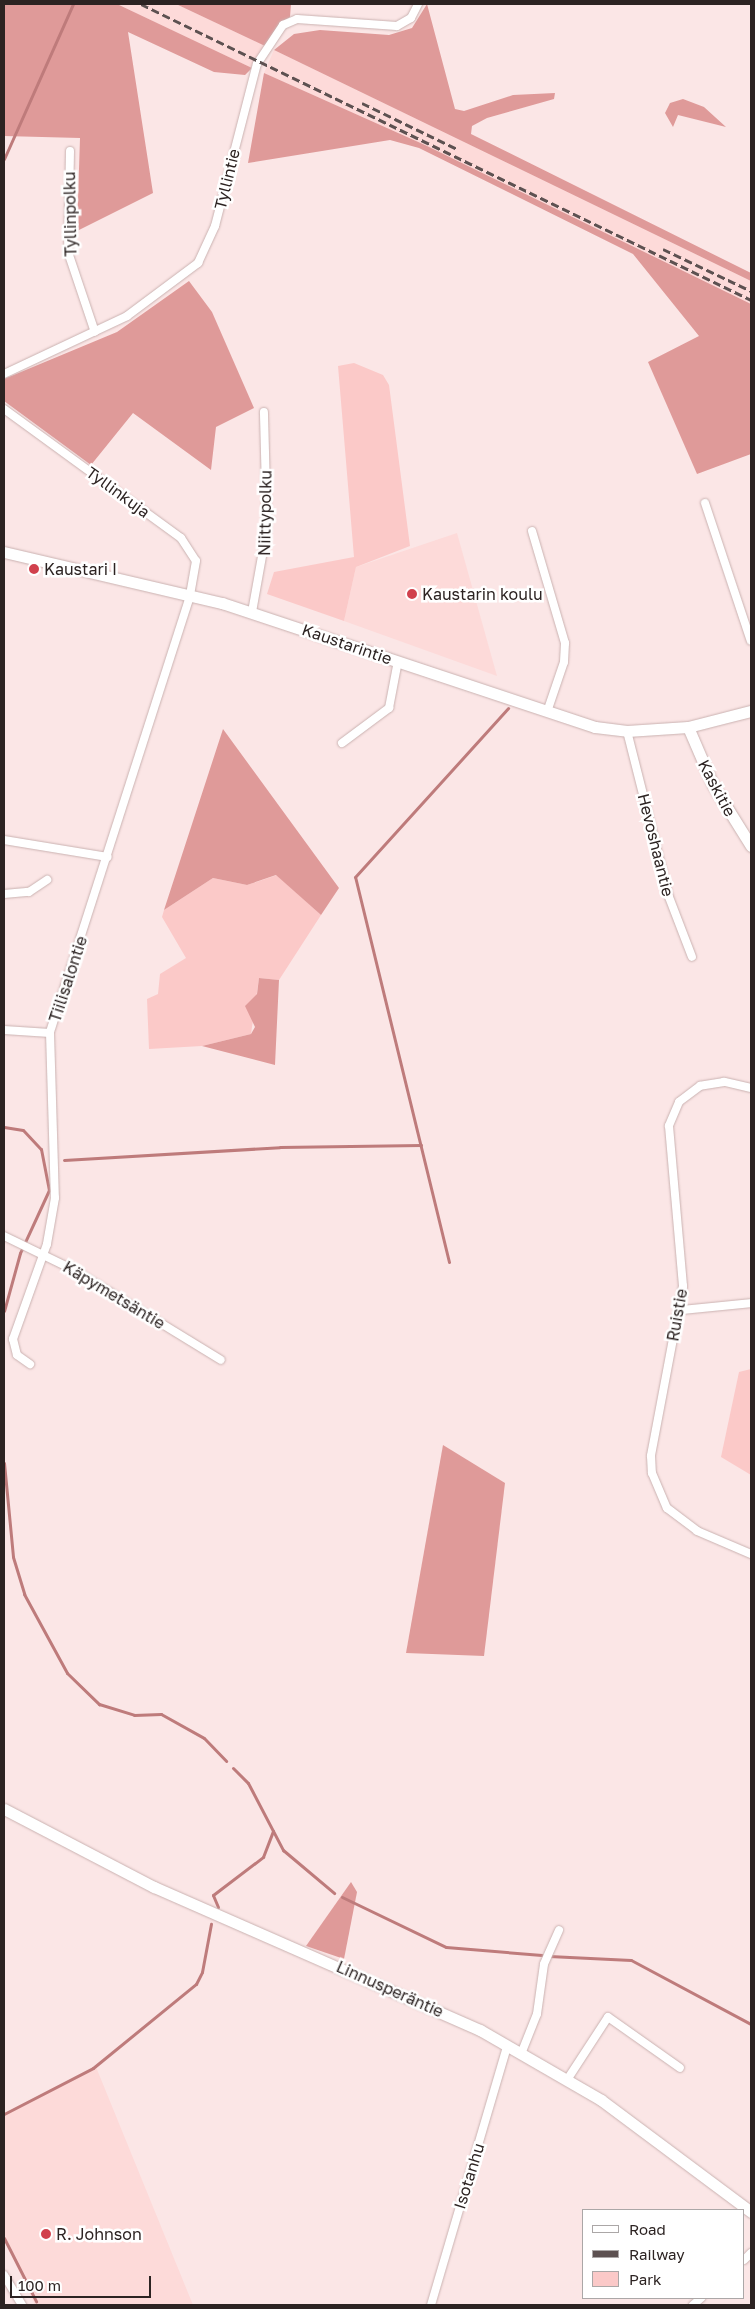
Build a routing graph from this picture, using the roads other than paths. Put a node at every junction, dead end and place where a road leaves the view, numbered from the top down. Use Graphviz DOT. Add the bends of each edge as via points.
graph roads {
  1 [pos="418,4"];
  2 [pos="70,151"];
  3 [pos="95,332"];
  4 [pos="4,374"];
  5 [pos="4,409"];
  6 [pos="264,412"];
  7 [pos="705,503"];
  8 [pos="532,531"];
  9 [pos="4,552"];
  10 [pos="190,596"];
  11 [pos="252,612"];
  12 [pos="751,641"];
  13 [pos="398,661"];
  14 [pos="751,711"];
  15 [pos="547,712"];
  16 [pos="688,727"];
  17 [pos="627,731"];
  18 [pos="342,743"];
  19 [pos="4,840"];
  20 [pos="751,846"];
  21 [pos="108,857"];
  22 [pos="46,880"];
  23 [pos="4,894"];
  24 [pos="692,957"];
  25 [pos="4,1030"];
  26 [pos="50,1033"];
  27 [pos="751,1088"];
  28 [pos="7,1237"];
  29 [pos="44,1254"];
  30 [pos="751,1303"];
  31 [pos="680,1310"];
  32 [pos="221,1360"];
  33 [pos="30,1364"];
  34 [pos="751,1554"];
  35 [pos="4,1809"];
  36 [pos="559,1930"];
  37 [pos="507,2046"];
  38 [pos="521,2054"];
  39 [pos="680,2068"];
  40 [pos="567,2080"];
  41 [pos="751,2212"];
  42 [pos="4,2275"];
  43 [pos="22,2305"];
  44 [pos="431,2305"];
  1 -- 3 [label="street, Tyllintie" via="411,18 397,26 297,19 283,25 258,64 209,246 182,278"];
  2 -- 3 [label="street, Tyllinpolku" via="68,252"];
  3 -- 4 [label="street, Tyllintie"];
  5 -- 10 [label="street, Tyllinkuja" via="190,546 196,561"];
  6 -- 11 [label="street, Niittypolku" via="267,529"];
  7 -- 12 [label="street"];
  8 -- 15 [label="street" via="565,643 562,672"];
  9 -- 10 [label="street, Kaustarintie"];
  10 -- 11 [label="street, Kaustarintie"];
  10 -- 21 [label="street, Tiilisalontie"];
  11 -- 13 [label="street, Kaustarintie"];
  13 -- 15 [label="street, Kaustarintie"];
  13 -- 18 [label="street" via="389,708"];
  14 -- 16 [label="street, Kaustarintie"];
  15 -- 17 [label="street, Kaustarintie" via="595,727"];
  16 -- 17 [label="street, Kaustarintie"];
  16 -- 20 [label="street, Kaskitie" via="713,786"];
  17 -- 24 [label="street, Hevoshaantie" via="669,897"];
  19 -- 21 [label="street"];
  21 -- 26 [label="street, Tiilisalontie"];
  22 -- 23 [label="street" via="29,892"];
  25 -- 26 [label="street"];
  26 -- 29 [label="street, Tiilisalontie" via="55,1183"];
  27 -- 31 [label="street, Ruistie" via="724,1082 700,1086 680,1102 669,1126 683,1276"];
  28 -- 29 [label="street, Käpymetsäntie"];
  29 -- 32 [label="street, Käpymetsäntie"];
  29 -- 33 [label="street, Tiilisalontie" via="13,1339 17,1355"];
  30 -- 31 [label="street"];
  31 -- 34 [label="street, Ruistie" via="654,1431 652,1473 667,1508 682,1522"];
  35 -- 37 [label="street, Linnusperäntie" via="154,1887 308,1952"];
  36 -- 38 [label="street" via="544,1964 537,2014"];
  37 -- 38 [label="street, Linnusperäntie"];
  37 -- 44 [label="street, Isotanhu"];
  38 -- 40 [label="street, Linnusperäntie"];
  39 -- 40 [label="street" via="608,2017"];
  40 -- 41 [label="street, Linnusperäntie"];
  42 -- 43 [label="street"];
}
